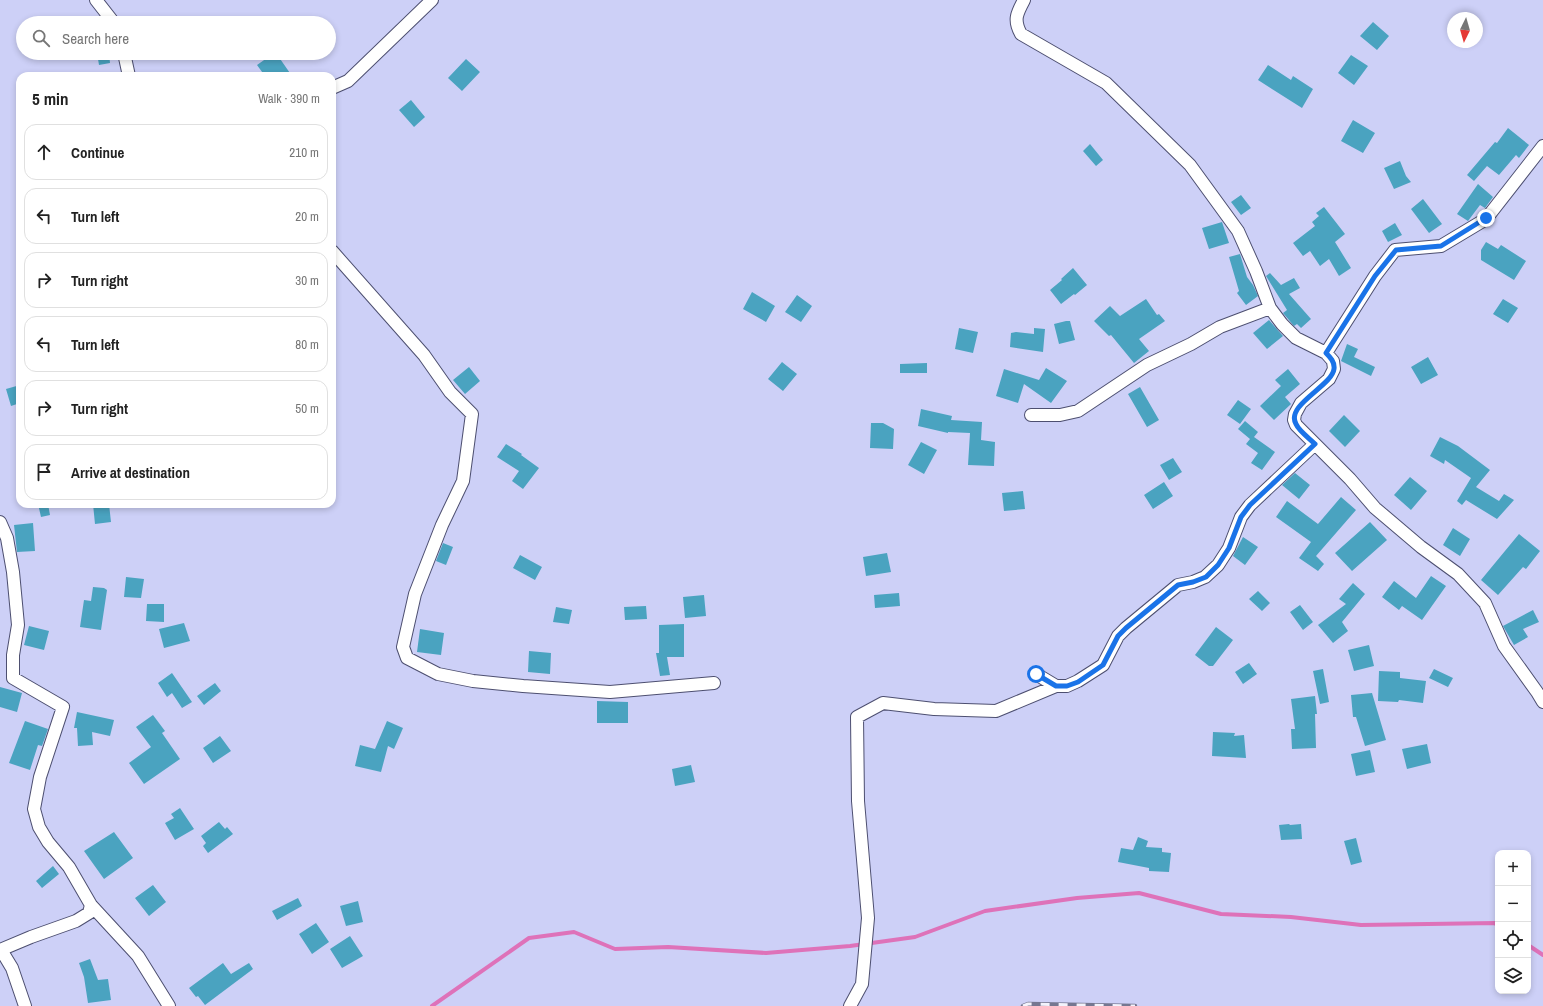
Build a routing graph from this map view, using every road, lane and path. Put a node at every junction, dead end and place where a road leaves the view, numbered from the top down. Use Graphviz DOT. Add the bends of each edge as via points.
graph roads {
  1 [pos="96,0"];
  2 [pos="432,0"];
  3 [pos="1024,0"];
  4 [pos="109,16"];
  5 [pos="126,60"];
  6 [pos="128,72"];
  7 [pos="336,86"];
  8 [pos="1543,146"];
  9 [pos="336,256"];
  10 [pos="1270,308"];
  11 [pos="1326,353"];
  12 [pos="1030,415"];
  13 [pos="1315,444"];
  14 [pos="0,522"];
  15 [pos="1036,674"];
  16 [pos="714,683"];
  17 [pos="1056,686"];
  18 [pos="1543,702"];
  19 [pos="92,905"];
  20 [pos="1,950"];
  21 [pos="25,1006"];
  22 [pos="169,1006"];
  23 [pos="850,1006"];
  1 -- 4 [label="street"];
  2 -- 7 [label="street" via="348,80"];
  3 -- 10 [label="street" via="1017,14 1016,26 1021,34 1106,83 1190,165 1238,231"];
  5 -- 6 [label="street"];
  8 -- 11 [label="street" via="1486,218 1441,246 1396,250 1375,276"];
  9 -- 16 [label="street" via="424,355 450,392 472,414 463,481 415,594 403,647 407,658 438,674 473,681 523,686 610,692"];
  10 -- 11 [label="street" via="1296,338"];
  10 -- 12 [label="street" via="1220,327 1147,365 1078,411 1060,415"];
  11 -- 13 [label="street" via="1333,361 1334,369 1329,379 1302,403 1294,420"];
  13 -- 17 [label="street" via="1250,505 1241,517 1229,548 1206,577 1178,585 1126,628 1118,636 1103,665 1078,682"];
  13 -- 18 [label="street" via="1375,508 1420,547 1458,574 1485,603 1504,646"];
  14 -- 19 [label="street" via="7,538 13,572 18,625 13,655 13,678 63,707 40,777 34,809 39,827 48,842 69,867"];
  15 -- 17 [label="street"];
  17 -- 23 [label="street" via="996,711 934,709 883,703 857,717 858,801 868,918 862,984"];
  19 -- 20 [label="street" via="89,913 76,922"];
  19 -- 22 [label="street" via="138,956"];
  20 -- 21 [label="street" via="12,968"];
}
